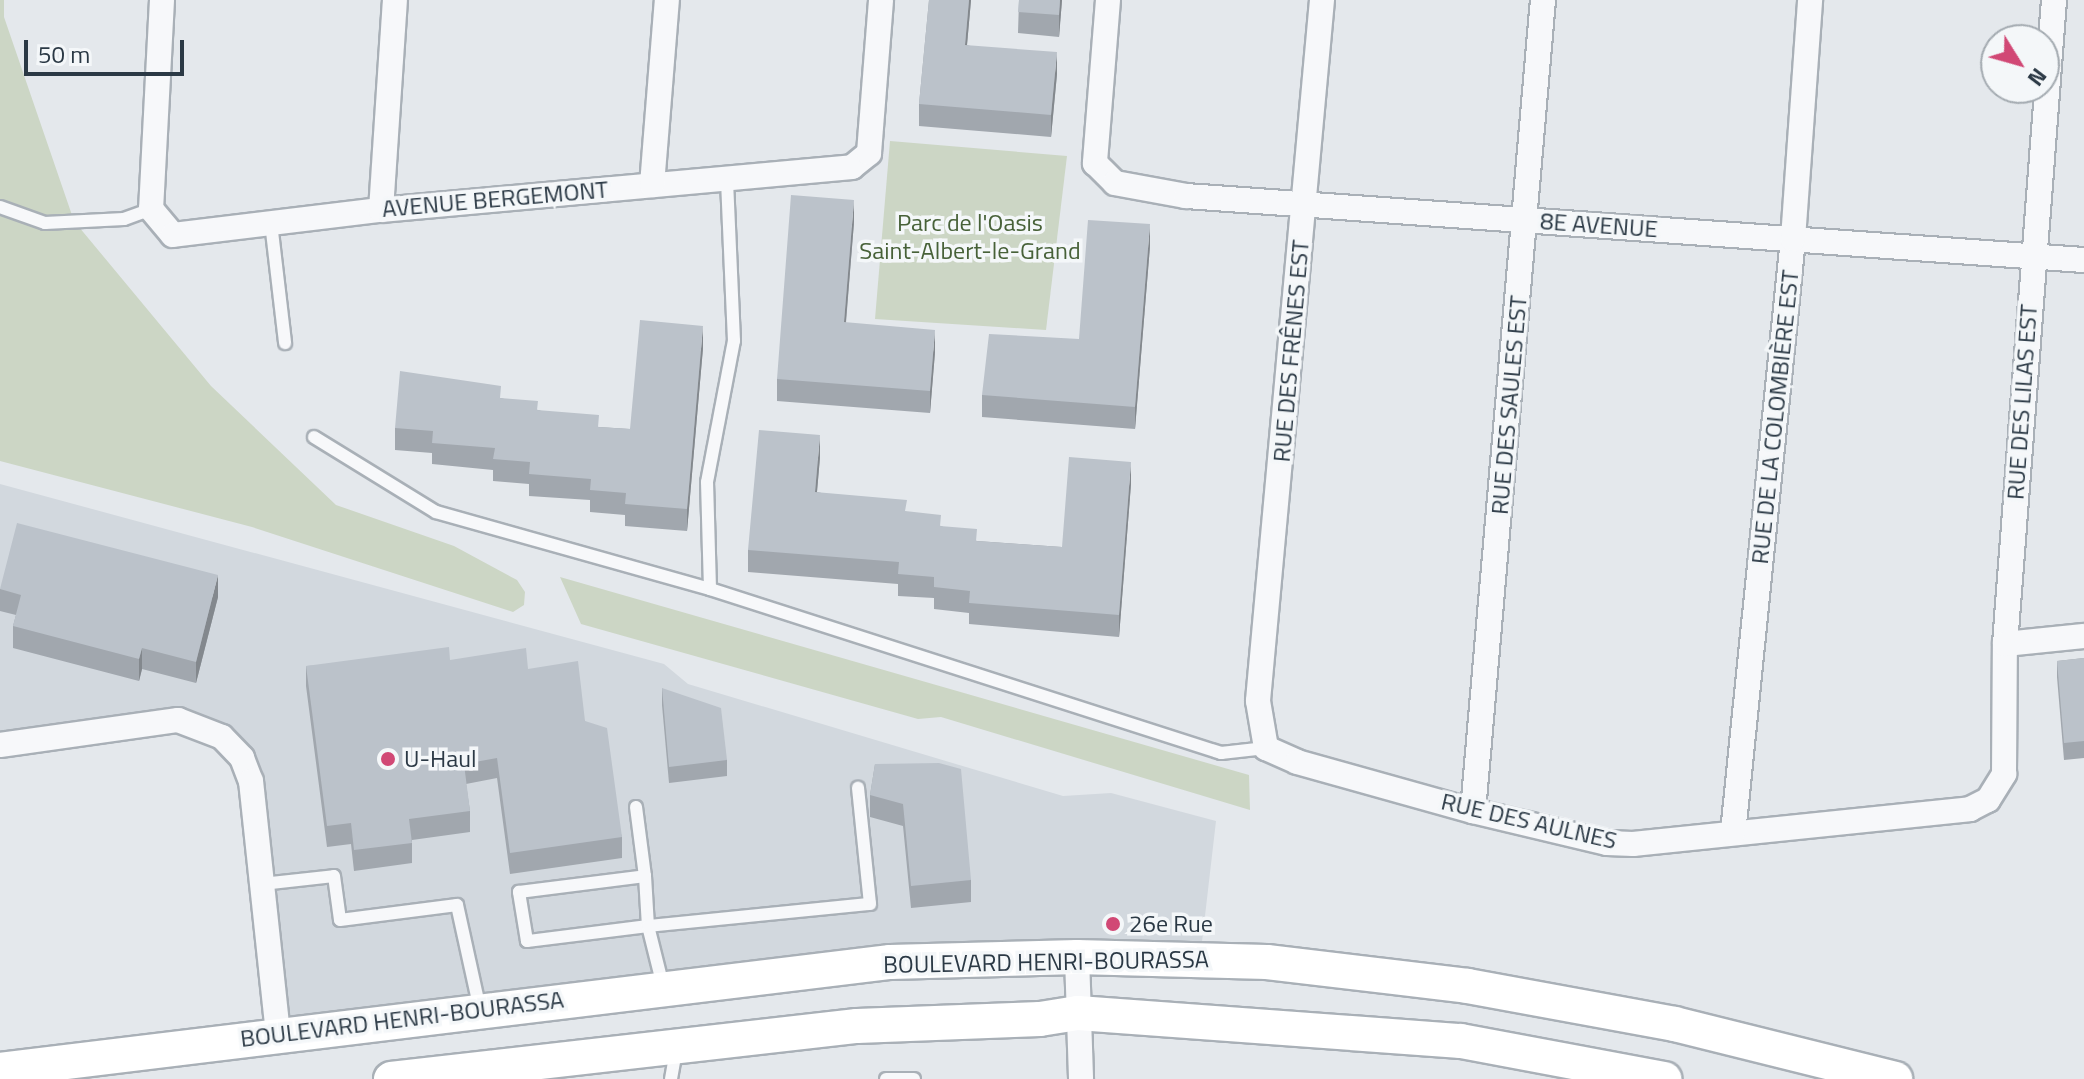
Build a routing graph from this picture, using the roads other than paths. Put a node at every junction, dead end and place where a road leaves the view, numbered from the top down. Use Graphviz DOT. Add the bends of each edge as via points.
graph roads {
  1 [pos="162,0"];
  2 [pos="395,0"];
  3 [pos="667,0"];
  4 [pos="881,0"];
  5 [pos="1108,0"];
  6 [pos="1322,0"];
  7 [pos="1543,0"];
  8 [pos="1810,0"];
  9 [pos="2054,0"];
  10 [pos="727,179"];
  11 [pos="652,185"];
  12 [pos="1304,204"];
  13 [pos="0,207"];
  14 [pos="151,209"];
  15 [pos="381,210"];
  16 [pos="1524,220"];
  17 [pos="271,223"];
  18 [pos="1793,239"];
  19 [pos="2033,256"];
  20 [pos="2084,260"];
  21 [pos="285,343"];
  22 [pos="314,437"];
  23 [pos="710,589"];
  24 [pos="2084,636"];
  25 [pos="2005,644"];
  26 [pos="0,745"];
  27 [pos="1266,748"];
  28 [pos="858,788"];
  29 [pos="1988,800"];
  30 [pos="636,807"];
  31 [pos="1473,811"];
  32 [pos="1733,833"];
  33 [pos="645,876"];
  34 [pos="262,884"];
  35 [pos="648,926"];
  36 [pos="1077,957"];
  37 [pos="663,987"];
  38 [pos="480,1010"];
  39 [pos="1078,1013"];
  40 [pos="278,1034"];
  41 [pos="677,1045"];
  42 [pos="0,1070"];
  43 [pos="391,1079"];
  44 [pos="671,1079"];
  45 [pos="886,1079"];
  46 [pos="914,1079"];
  47 [pos="1081,1079"];
  48 [pos="1664,1079"];
  49 [pos="1895,1079"];
  1 -- 14 [label="street"];
  2 -- 15 [label="street"];
  3 -- 11 [label="street"];
  4 -- 10 [label="street, AVENUE BERGEMONT" via="869,153 852,167"];
  5 -- 12 [label="street, 8E AVENUE" via="1095,163 1115,183 1186,196"];
  6 -- 12 [label="street, RUE DES FRÊNES EST"];
  7 -- 16 [label="street, RUE DES SAULES EST"];
  8 -- 18 [label="street, RUE DE LA COLOMBIÈRE EST"];
  9 -- 19 [label="street, RUE DES LILAS EST"];
  10 -- 11 [label="street, AVENUE BERGEMONT"];
  10 -- 23 [label="lane" via="734,341 707,482"];
  11 -- 15 [label="street, AVENUE BERGEMONT"];
  12 -- 16 [label="street, 8E AVENUE"];
  12 -- 27 [label="street, RUE DES FRÊNES EST" via="1258,701"];
  13 -- 14 [label="lane" via="45,223 124,219"];
  14 -- 17 [label="street, AVENUE BERGEMONT" via="173,235"];
  15 -- 17 [label="street, AVENUE BERGEMONT"];
  16 -- 18 [label="street, 8E AVENUE"];
  16 -- 31 [label="street, RUE DES SAULES EST"];
  17 -- 21 [label="lane"];
  18 -- 19 [label="street, 8E AVENUE"];
  18 -- 32 [label="street, RUE DE LA COLOMBIÈRE EST"];
  19 -- 20 [label="street, 8E AVENUE"];
  19 -- 25 [label="street, RUE DES LILAS EST"];
  22 -- 23 [label="lane" via="436,512"];
  23 -- 27 [label="lane" via="1221,753"];
  24 -- 25 [label="street"];
  25 -- 29 [label="street, RUE DES LILAS EST" via="2004,774"];
  26 -- 34 [label="street" via="178,720 204,727 242,758 251,781"];
  27 -- 31 [label="street, RUE DES AULNES" via="1297,762"];
  28 -- 35 [label="lane" via="870,904"];
  29 -- 32 [label="street, RUE DES AULNES" via="1970,809"];
  30 -- 33 [label="lane"];
  31 -- 32 [label="street, RUE DES AULNES" via="1607,843"];
  33 -- 35 [label="lane"];
  33 -- 35 [label="lane" via="519,892 527,941"];
  34 -- 38 [label="lane" via="334,876 340,920 457,905"];
  34 -- 40 [label="street"];
  35 -- 37 [label="lane"];
  36 -- 37 [label="main road, BOULEVARD HENRI-BOURASSA" via="890,962"];
  36 -- 39 [label="street"];
  36 -- 49 [label="main road, BOULEVARD HENRI-BOURASSA" via="1267,962 1468,986 1675,1024"];
  37 -- 38 [label="main road, BOULEVARD HENRI-BOURASSA"];
  38 -- 40 [label="main road, BOULEVARD HENRI-BOURASSA"];
  39 -- 41 [label="main road" via="857,1026"];
  39 -- 47 [label="street"];
  39 -- 48 [label="main road" via="1461,1041"];
  40 -- 42 [label="main road, BOULEVARD HENRI-BOURASSA"];
  41 -- 43 [label="main road"];
  41 -- 44 [label="lane"];
  45 -- 46 [label="lane"];
}
